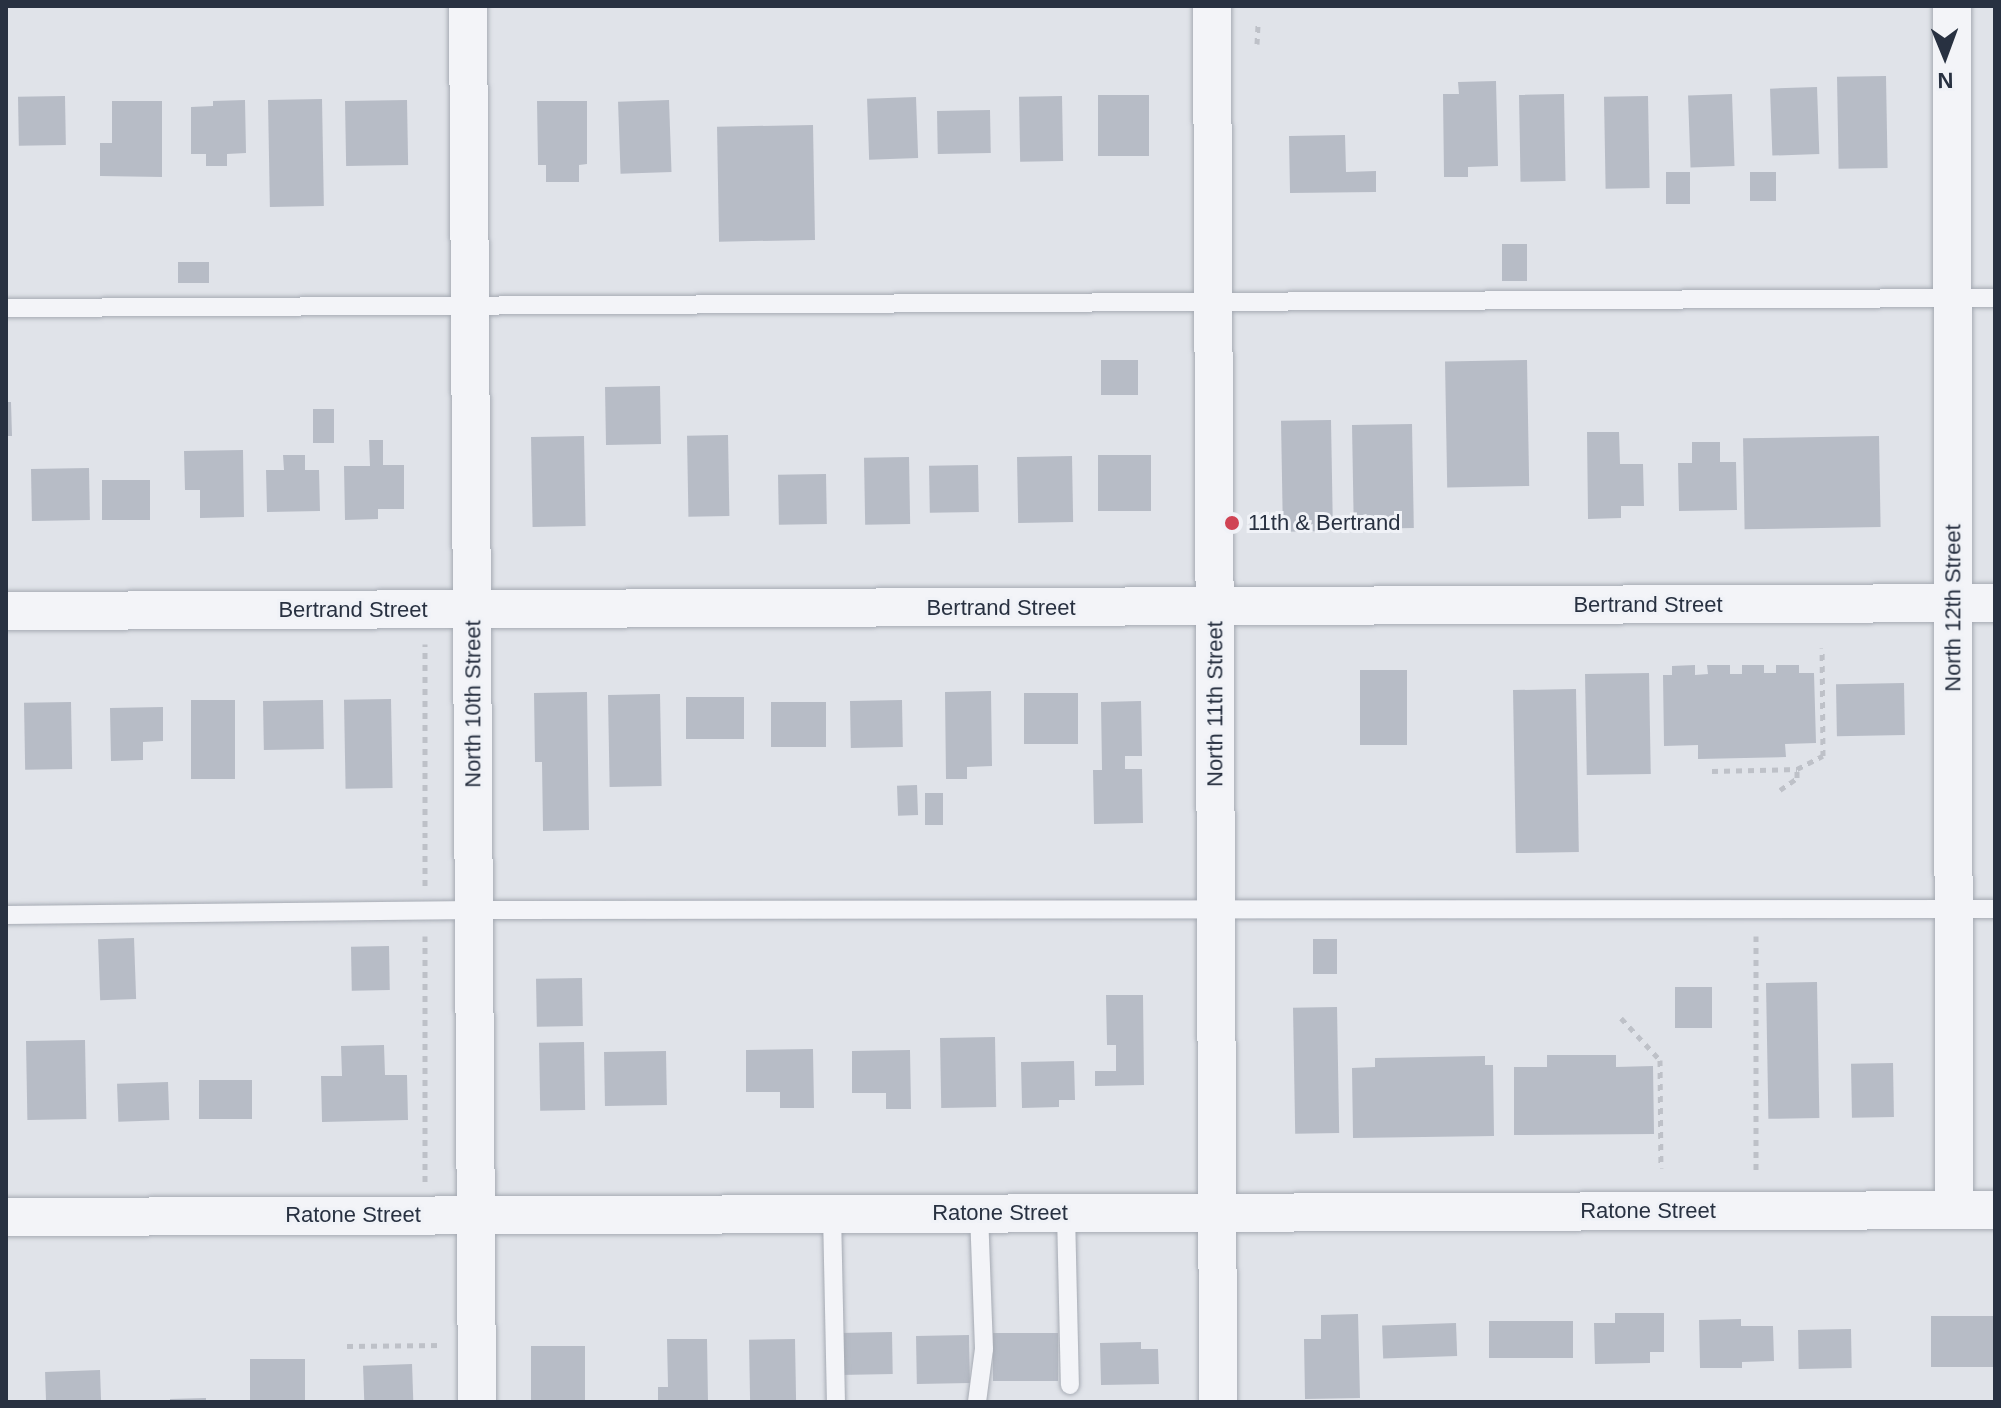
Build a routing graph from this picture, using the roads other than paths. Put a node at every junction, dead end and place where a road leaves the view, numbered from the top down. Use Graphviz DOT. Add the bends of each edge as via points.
graph roads {
  1 [pos="468,6"];
  2 [pos="1212,6"];
  3 [pos="1952,6"];
  4 [pos="1953,298"];
  5 [pos="1995,298"];
  6 [pos="1213,300"];
  7 [pos="470,304"];
  8 [pos="6,308"];
  9 [pos="1953,603"];
  10 [pos="1995,603"];
  11 [pos="1215,607"];
  12 [pos="6,611"];
  13 [pos="473,611"];
  14 [pos="1995,909"];
  15 [pos="474,910"];
  16 [pos="1216,910"];
  17 [pos="1954,910"];
  18 [pos="6,915"];
  19 [pos="1954,1210"];
  20 [pos="1995,1210"];
  21 [pos="1217,1212"];
  22 [pos="832,1213"];
  23 [pos="979,1213"];
  24 [pos="1066,1213"];
  25 [pos="476,1214"];
  26 [pos="6,1217"];
  27 [pos="1070,1385"];
  28 [pos="477,1402"];
  29 [pos="836,1402"];
  30 [pos="977,1402"];
  31 [pos="1218,1402"];
  1 -- 7 [label="street, North 10th Street"];
  2 -- 6 [label="street, North 11th Street"];
  3 -- 4 [label="street, North 12th Street"];
  4 -- 5 [label="lane"];
  4 -- 6 [label="lane"];
  4 -- 9 [label="street, North 12th Street"];
  6 -- 7 [label="lane"];
  6 -- 11 [label="street, North 11th Street"];
  7 -- 8 [label="lane"];
  7 -- 13 [label="street, North 10th Street"];
  9 -- 10 [label="street, Bertrand Street"];
  9 -- 11 [label="street, Bertrand Street"];
  9 -- 17 [label="street, North 12th Street"];
  11 -- 13 [label="street, Bertrand Street"];
  11 -- 16 [label="street, North 11th Street"];
  12 -- 13 [label="street, Bertrand Street"];
  13 -- 15 [label="street, North 10th Street"];
  14 -- 17 [label="lane"];
  15 -- 16 [label="lane"];
  15 -- 18 [label="lane"];
  15 -- 25 [label="street, North 10th Street"];
  16 -- 17 [label="lane"];
  16 -- 21 [label="street, North 11th Street"];
  17 -- 19 [label="street, North 12th Street"];
  19 -- 20 [label="street, Ratone Street"];
  19 -- 21 [label="street, Ratone Street"];
  21 -- 24 [label="street, Ratone Street"];
  21 -- 31 [label="street, North 11th Street"];
  22 -- 23 [label="street, Ratone Street"];
  22 -- 25 [label="street, Ratone Street"];
  22 -- 29 [label="lane"];
  23 -- 24 [label="street, Ratone Street"];
  23 -- 30 [label="lane" via="984,1349"];
  24 -- 27 [label="lane"];
  25 -- 26 [label="street, Ratone Street"];
  25 -- 28 [label="street, North 10th Street"];
}
